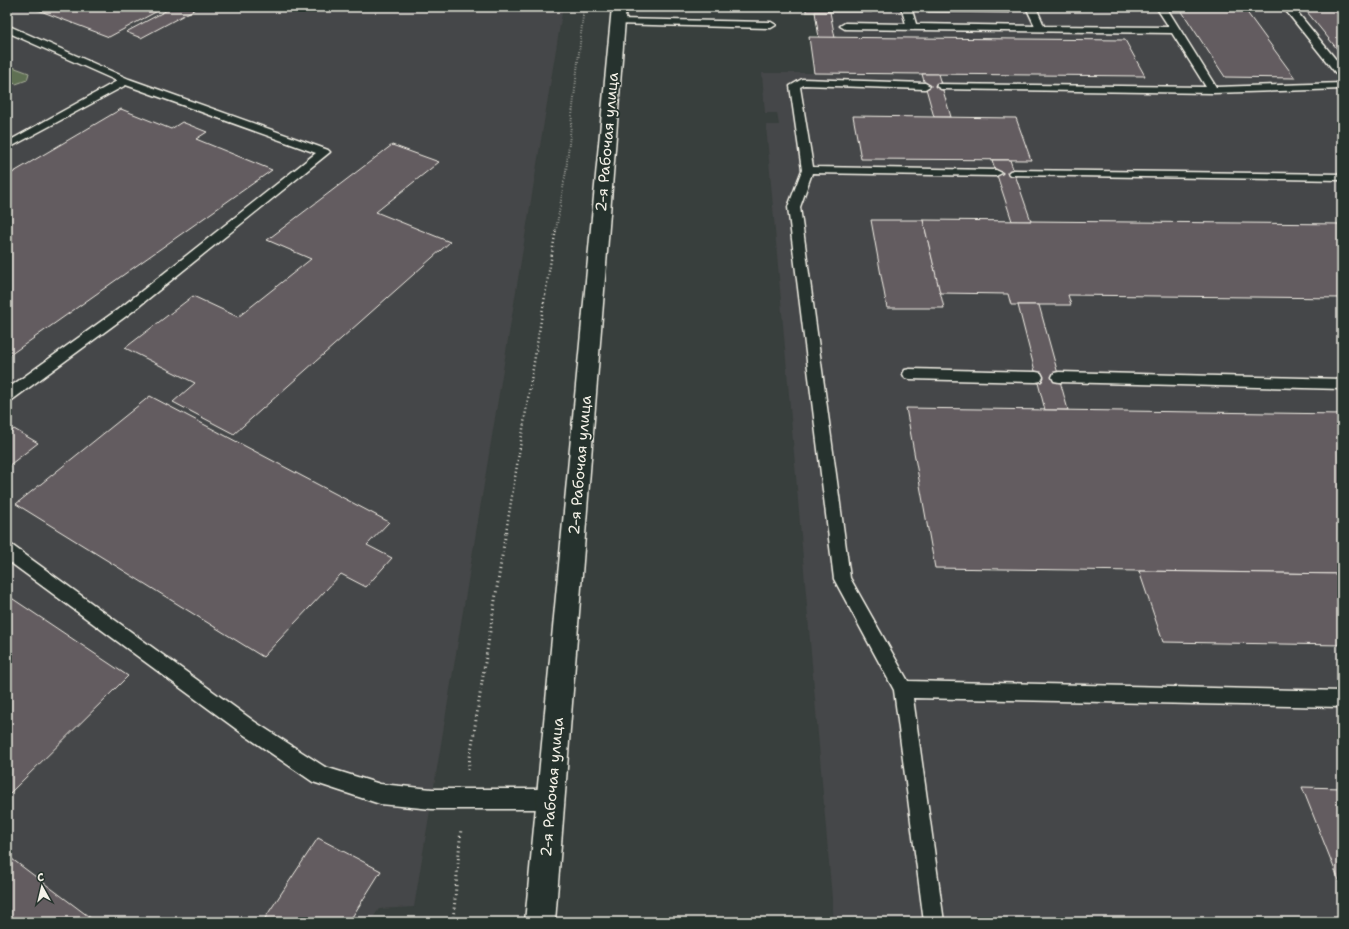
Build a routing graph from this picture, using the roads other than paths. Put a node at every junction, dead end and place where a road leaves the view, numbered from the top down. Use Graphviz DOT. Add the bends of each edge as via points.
graph roads {
  1 [pos="906,7"];
  2 [pos="1031,7"];
  3 [pos="1161,7"];
  4 [pos="1288,7"];
  5 [pos="618,15"];
  6 [pos="771,25"];
  7 [pos="845,26"];
  8 [pos="912,27"];
  9 [pos="7,28"];
  10 [pos="1041,29"];
  11 [pos="1176,30"];
  12 [pos="1342,74"];
  13 [pos="125,81"];
  14 [pos="925,86"];
  15 [pos="942,86"];
  16 [pos="1342,86"];
  17 [pos="1213,90"];
  18 [pos="7,146"];
  19 [pos="808,170"];
  20 [pos="996,172"];
  21 [pos="1014,173"];
  22 [pos="1342,177"];
  23 [pos="910,374"];
  24 [pos="1036,377"];
  25 [pos="1059,377"];
  26 [pos="1342,384"];
  27 [pos="7,396"];
  28 [pos="7,551"];
  29 [pos="904,689"];
  30 [pos="1342,699"];
  31 [pos="552,798"];
  32 [pos="540,922"];
  33 [pos="934,922"];
  1 -- 8 [label="lane"];
  2 -- 10 [label="lane"];
  3 -- 11 [label="lane"];
  4 -- 12 [label="lane"];
  5 -- 6 [label="lane"];
  5 -- 31 [label="main road, 2-я Рабочая улица"];
  7 -- 8 [label="lane"];
  8 -- 10 [label="lane"];
  9 -- 13 [label="lane"];
  10 -- 11 [label="lane"];
  11 -- 17 [label="lane"];
  13 -- 18 [label="lane"];
  13 -- 27 [label="lane" via="324,152 117,317"];
  14 -- 19 [label="lane" via="802,82 795,86"];
  15 -- 17 [label="lane"];
  16 -- 17 [label="lane"];
  19 -- 20 [label="lane"];
  19 -- 29 [label="lane" via="794,207 842,579"];
  21 -- 22 [label="lane"];
  23 -- 24 [label="lane"];
  25 -- 26 [label="lane"];
  28 -- 31 [label="lane" via="249,728 320,775 380,794 432,799"];
  29 -- 30 [label="lane"];
  29 -- 33 [label="lane"];
  31 -- 32 [label="main road, 2-я Рабочая улица"];
}
